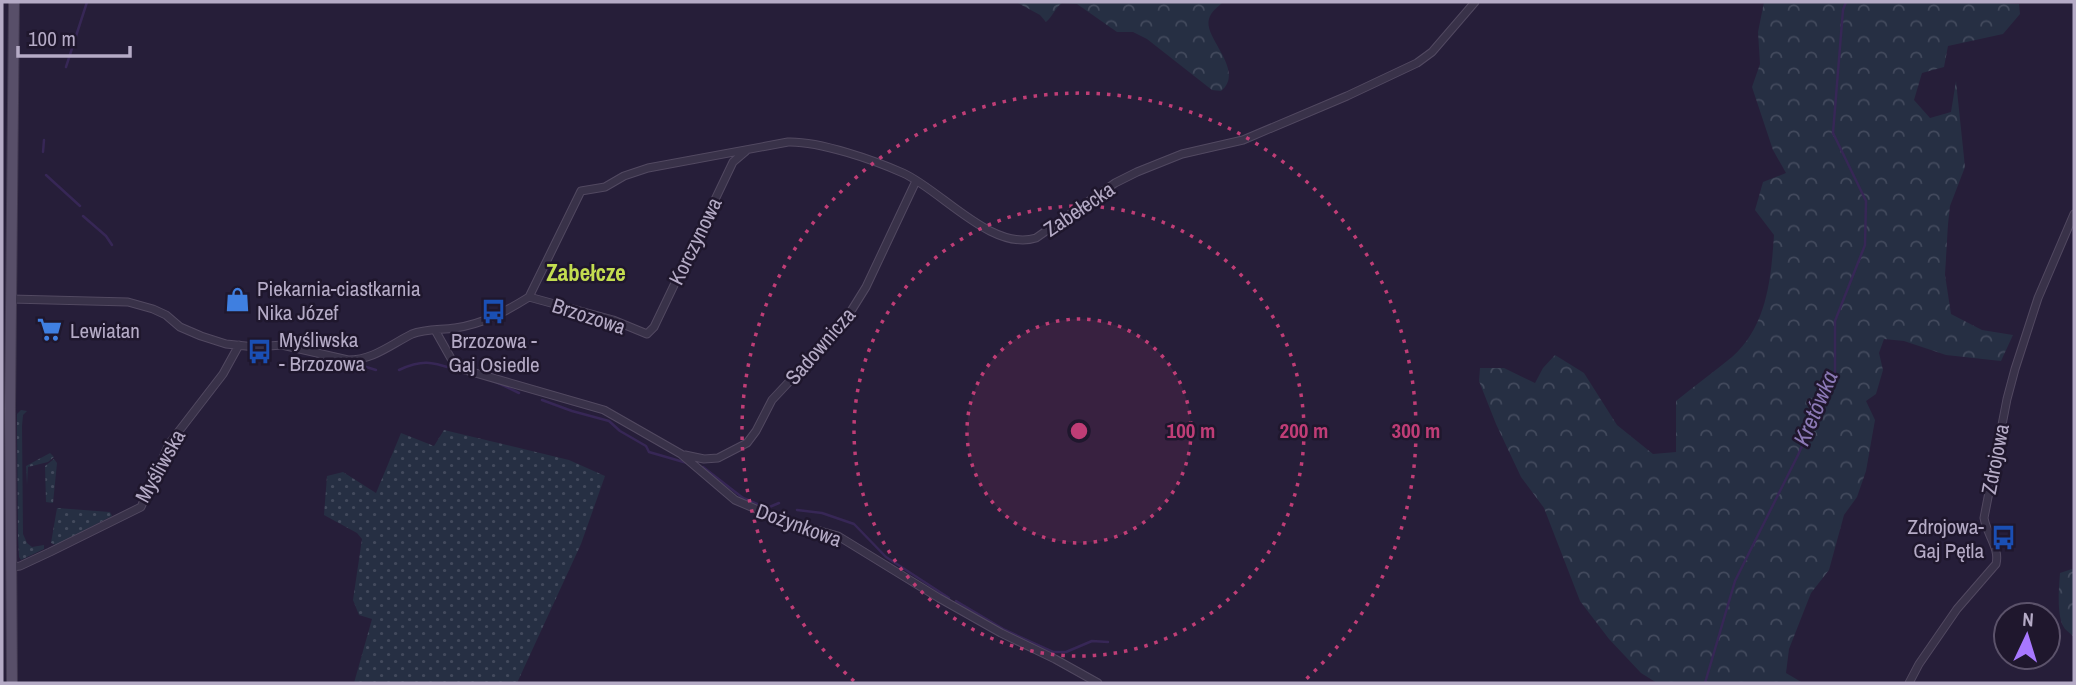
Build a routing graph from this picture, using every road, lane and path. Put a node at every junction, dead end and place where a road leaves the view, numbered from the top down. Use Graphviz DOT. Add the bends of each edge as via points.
graph roads {
  1 [pos="14,2"];
  2 [pos="1475,2"];
  3 [pos="6,141"];
  4 [pos="747,150"];
  5 [pos="916,181"];
  6 [pos="2074,214"];
  7 [pos="529,297"];
  8 [pos="11,299"];
  9 [pos="435,330"];
  10 [pos="647,334"];
  11 [pos="239,345"];
  12 [pos="681,454"];
  13 [pos="12,568"];
  14 [pos="12,683"];
  15 [pos="1098,683"];
  16 [pos="1909,683"];
  1 -- 3 [label="main road"];
  2 -- 5 [label="street, Zabełecka" via="1417,63 1243,140 1137,172 1026,241 992,232"];
  3 -- 8 [label="main road"];
  4 -- 5 [label="street, Zabełecka" via="799,142 873,162"];
  4 -- 7 [label="street, Zabełecka" via="648,168 605,187 581,191"];
  4 -- 10 [label="street, Korczynowa" via="733,162"];
  5 -- 12 [label="street, Sadownicza" via="866,287 843,324 772,400 747,443 718,458"];
  6 -- 16 [label="street, Zdrojowa" via="2038,298 2007,399 1984,518 1998,555 1996,564 1957,609"];
  7 -- 9 [label="street, Brzozowa" via="496,318"];
  7 -- 10 [label="street, Brzozowa"];
  8 -- 11 [label="street" via="128,302 166,315 201,336"];
  8 -- 13 [label="main road"];
  9 -- 11 [label="street, Brzozowa" via="413,334 358,360 282,345"];
  9 -- 12 [label="street, Dożynkowa" via="453,362 466,370 604,410"];
  11 -- 13 [label="street, Myśliwska" via="223,374 169,444 141,508"];
  12 -- 15 [label="street, Dożynkowa" via="735,500 781,520 838,536 990,627"];
  13 -- 14 [label="main road"];
}
